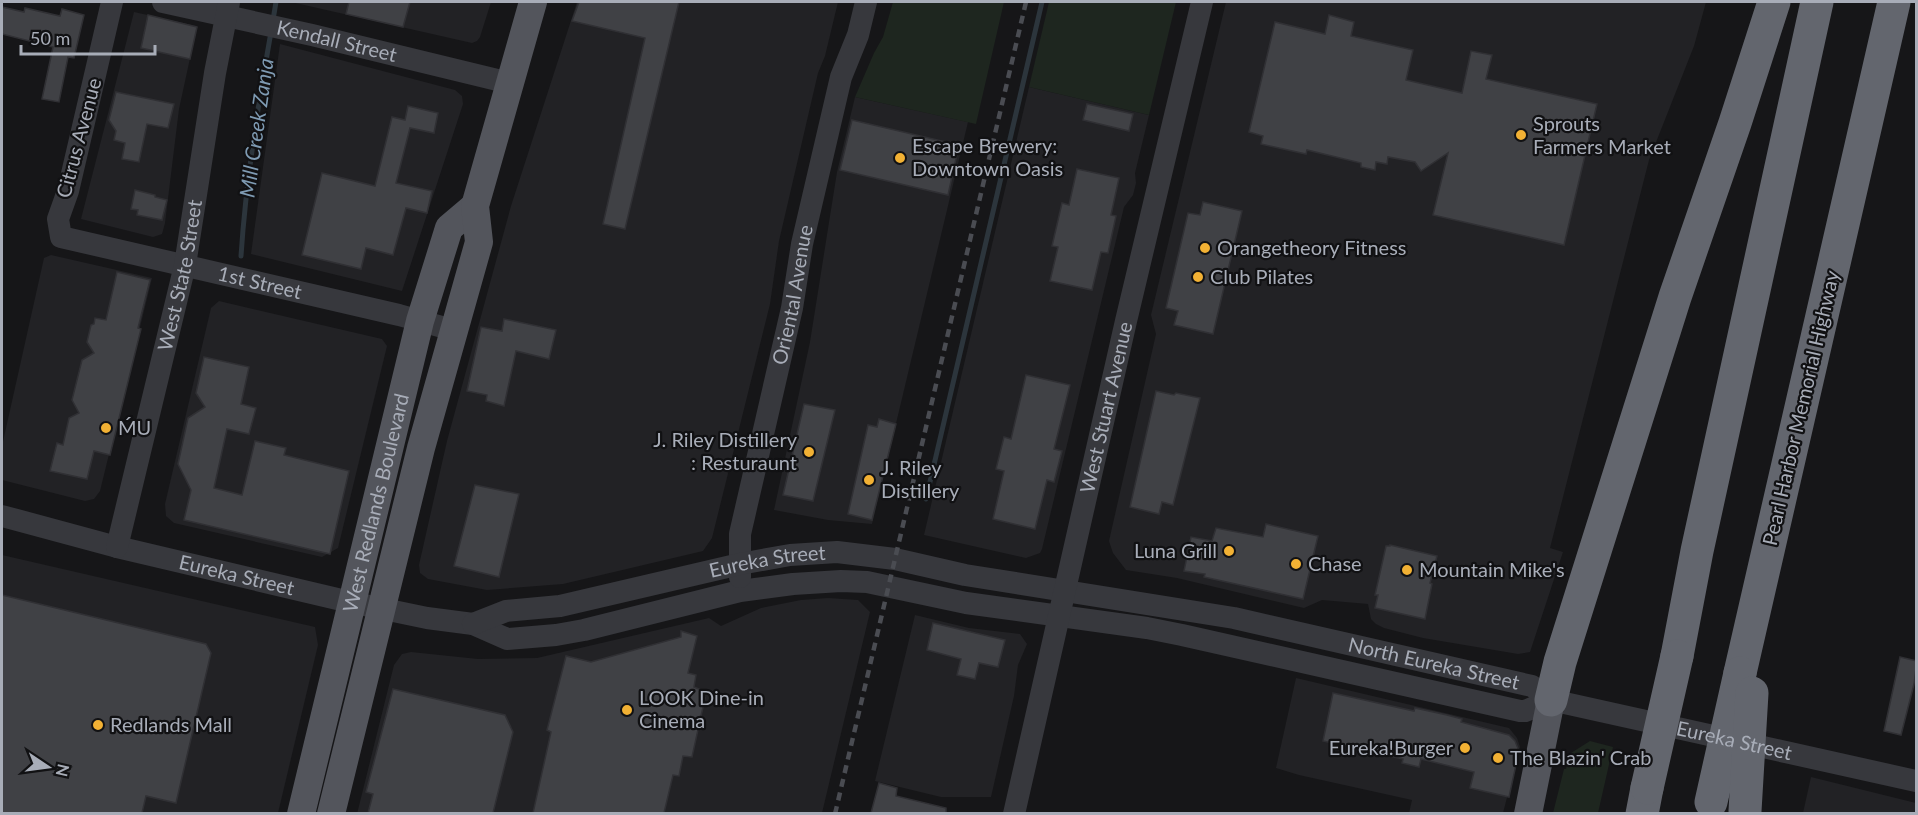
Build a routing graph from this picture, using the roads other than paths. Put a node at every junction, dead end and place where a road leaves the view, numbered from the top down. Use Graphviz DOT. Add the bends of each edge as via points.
graph roads {
  1 [pos="112,2"];
  2 [pos="163,2"];
  3 [pos="533,2"];
  4 [pos="866,2"];
  5 [pos="1202,2"];
  6 [pos="1774,2"];
  7 [pos="1817,2"];
  8 [pos="1894,2"];
  9 [pos="228,9"];
  10 [pos="510,83"];
  11 [pos="475,206"];
  12 [pos="64,238"];
  13 [pos="185,265"];
  14 [pos="420,321"];
  15 [pos="453,330"];
  16 [pos="2,516"];
  17 [pos="117,547"];
  18 [pos="740,564"];
  19 [pos="1065,590"];
  20 [pos="740,591"];
  21 [pos="351,602"];
  22 [pos="382,608"];
  23 [pos="1060,617"];
  24 [pos="473,624"];
  25 [pos="1746,679"];
  26 [pos="1551,700"];
  27 [pos="1917,781"];
  28 [pos="1645,801"];
  29 [pos="1710,808"];
  30 [pos="1744,812"];
  31 [pos="301,813"];
  32 [pos="331,813"];
  33 [pos="1014,813"];
  34 [pos="1528,813"];
  1 -- 12 [label="street, Citrus Avenue" via="58,219"];
  2 -- 9 [label="street, Kendall Street"];
  3 -- 10 [label="main road, West Redlands Boulevard"];
  4 -- 18 [label="street, Oriental Avenue" via="858,36 841,77 802,243 792,308 740,534"];
  5 -- 19 [label="street, West Stuart Avenue"];
  6 -- 26 [label="highway" via="1675,297"];
  7 -- 28 [label="highway, bridge"];
  8 -- 25 [label="highway, Pearl Harbor Memorial Highway" via="1759,592"];
  9 -- 10 [label="street, Kendall Street" via="262,24"];
  9 -- 13 [label="street, West State Street"];
  10 -- 11 [label="main road, West Redlands Boulevard"];
  11 -- 14 [label="main road, West Redlands Boulevard" via="449,228"];
  11 -- 15 [label="main road, West Redlands Boulevard" via="478,242"];
  12 -- 13 [label="street, 1st Street"];
  13 -- 14 [label="street, 1st Street"];
  13 -- 17 [label="street, West State Street"];
  14 -- 15 [label="street, 1st Street"];
  14 -- 21 [label="main road, West Redlands Boulevard"];
  15 -- 22 [label="main road, West Redlands Boulevard"];
  16 -- 17 [label="street, Eureka Street"];
  17 -- 21 [label="street, Eureka Street"];
  18 -- 19 [label="street, Eureka Street" via="837,552"];
  18 -- 20 [label="street, Oriental Avenue"];
  18 -- 24 [label="street, Eureka Street" via="560,606 506,611"];
  19 -- 23 [label="street, West Stuart Avenue"];
  19 -- 26 [label="street, North Eureka Street" via="1234,618 1338,641 1532,686"];
  20 -- 23 [label="street, Eureka Street" via="819,582 867,582"];
  20 -- 24 [label="street, Eureka Street" via="556,635 507,639"];
  21 -- 22 [label="street, Eureka Street"];
  21 -- 31 [label="main road, West Redlands Boulevard"];
  22 -- 24 [label="street, Eureka Street"];
  22 -- 32 [label="main road, West Redlands Boulevard"];
  23 -- 26 [label="street, North Eureka Street" via="1182,635 1520,711"];
  23 -- 33 [label="street, West Stuart Avenue"];
  25 -- 29 [label="highway, Pearl Harbor Memorial Highway, bridge"];
  25 -- 30 [label="highway, bridge"];
  26 -- 27 [label="street, Eureka Street"];
  26 -- 34 [label="main road"];
}
